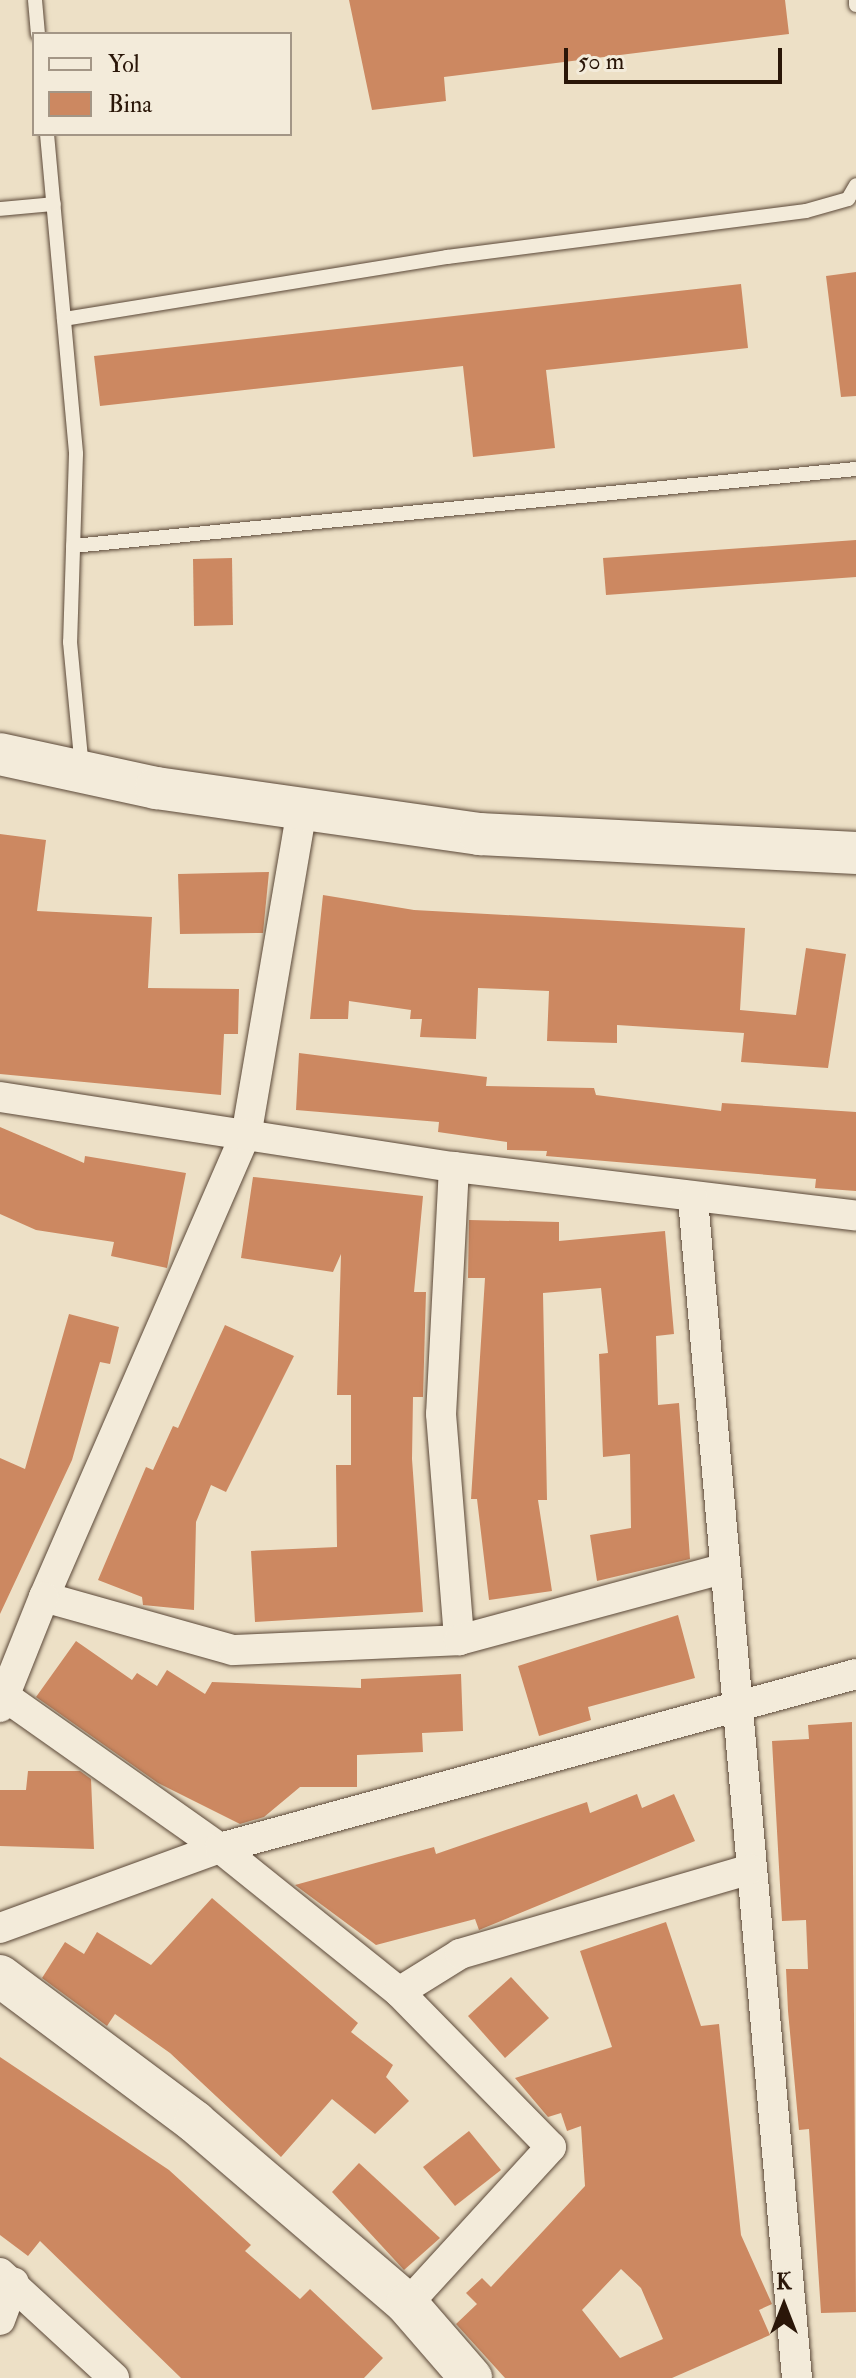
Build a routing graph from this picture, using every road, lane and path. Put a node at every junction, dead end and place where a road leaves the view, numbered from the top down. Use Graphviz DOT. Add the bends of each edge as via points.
graph roads {
  1 [pos="35,0"];
  2 [pos="38,32"];
  3 [pos="47,136"];
  4 [pos="856,185"];
  5 [pos="54,204"];
  6 [pos="0,209"];
  7 [pos="64,319"];
  8 [pos="856,469"];
  9 [pos="73,546"];
  10 [pos="0,754"];
  11 [pos="82,772"];
  12 [pos="302,809"];
  13 [pos="856,853"];
  14 [pos="0,1097"];
  15 [pos="247,1131"];
  16 [pos="454,1167"];
  17 [pos="693,1199"];
  18 [pos="856,1216"];
  19 [pos="722,1569"];
  20 [pos="44,1597"];
  21 [pos="459,1640"];
  22 [pos="856,1674"];
  23 [pos="2,1699"];
  24 [pos="733,1707"];
  25 [pos="220,1848"];
  26 [pos="750,1869"];
  27 [pos="0,1928"];
  28 [pos="0,1976"];
  29 [pos="399,1992"];
  30 [pos="7,2278"];
  31 [pos="407,2304"];
  32 [pos="0,2320"];
  33 [pos="114,2378"];
  34 [pos="471,2378"];
  35 [pos="797,2378"];
  1 -- 2 [label="lane"];
  3 -- 5 [label="lane"];
  4 -- 7 [label="lane" via="848,199 806,211 447,257"];
  5 -- 6 [label="lane"];
  5 -- 7 [label="lane"];
  7 -- 9 [label="lane" via="76,454"];
  8 -- 9 [label="lane"];
  9 -- 11 [label="lane" via="70,642"];
  10 -- 11 [label="main road"];
  11 -- 12 [label="main road"];
  12 -- 13 [label="main road" via="480,834"];
  12 -- 15 [label="street"];
  14 -- 15 [label="street"];
  15 -- 16 [label="street"];
  15 -- 20 [label="street"];
  16 -- 17 [label="street"];
  16 -- 21 [label="street" via="441,1414"];
  17 -- 18 [label="street"];
  17 -- 19 [label="street"];
  19 -- 21 [label="street"];
  19 -- 24 [label="street"];
  20 -- 21 [label="street" via="233,1650"];
  20 -- 23 [label="street"];
  22 -- 24 [label="street"];
  23 -- 25 [label="street"];
  24 -- 25 [label="street"];
  24 -- 26 [label="street"];
  25 -- 27 [label="street"];
  25 -- 29 [label="street"];
  26 -- 29 [label="street" via="460,1954"];
  26 -- 35 [label="street"];
  28 -- 31 [label="main road" via="195,2122"];
  29 -- 31 [label="street" via="551,2147"];
  30 -- 32 [label="street"];
  30 -- 33 [label="street"];
  31 -- 34 [label="main road"];
}
